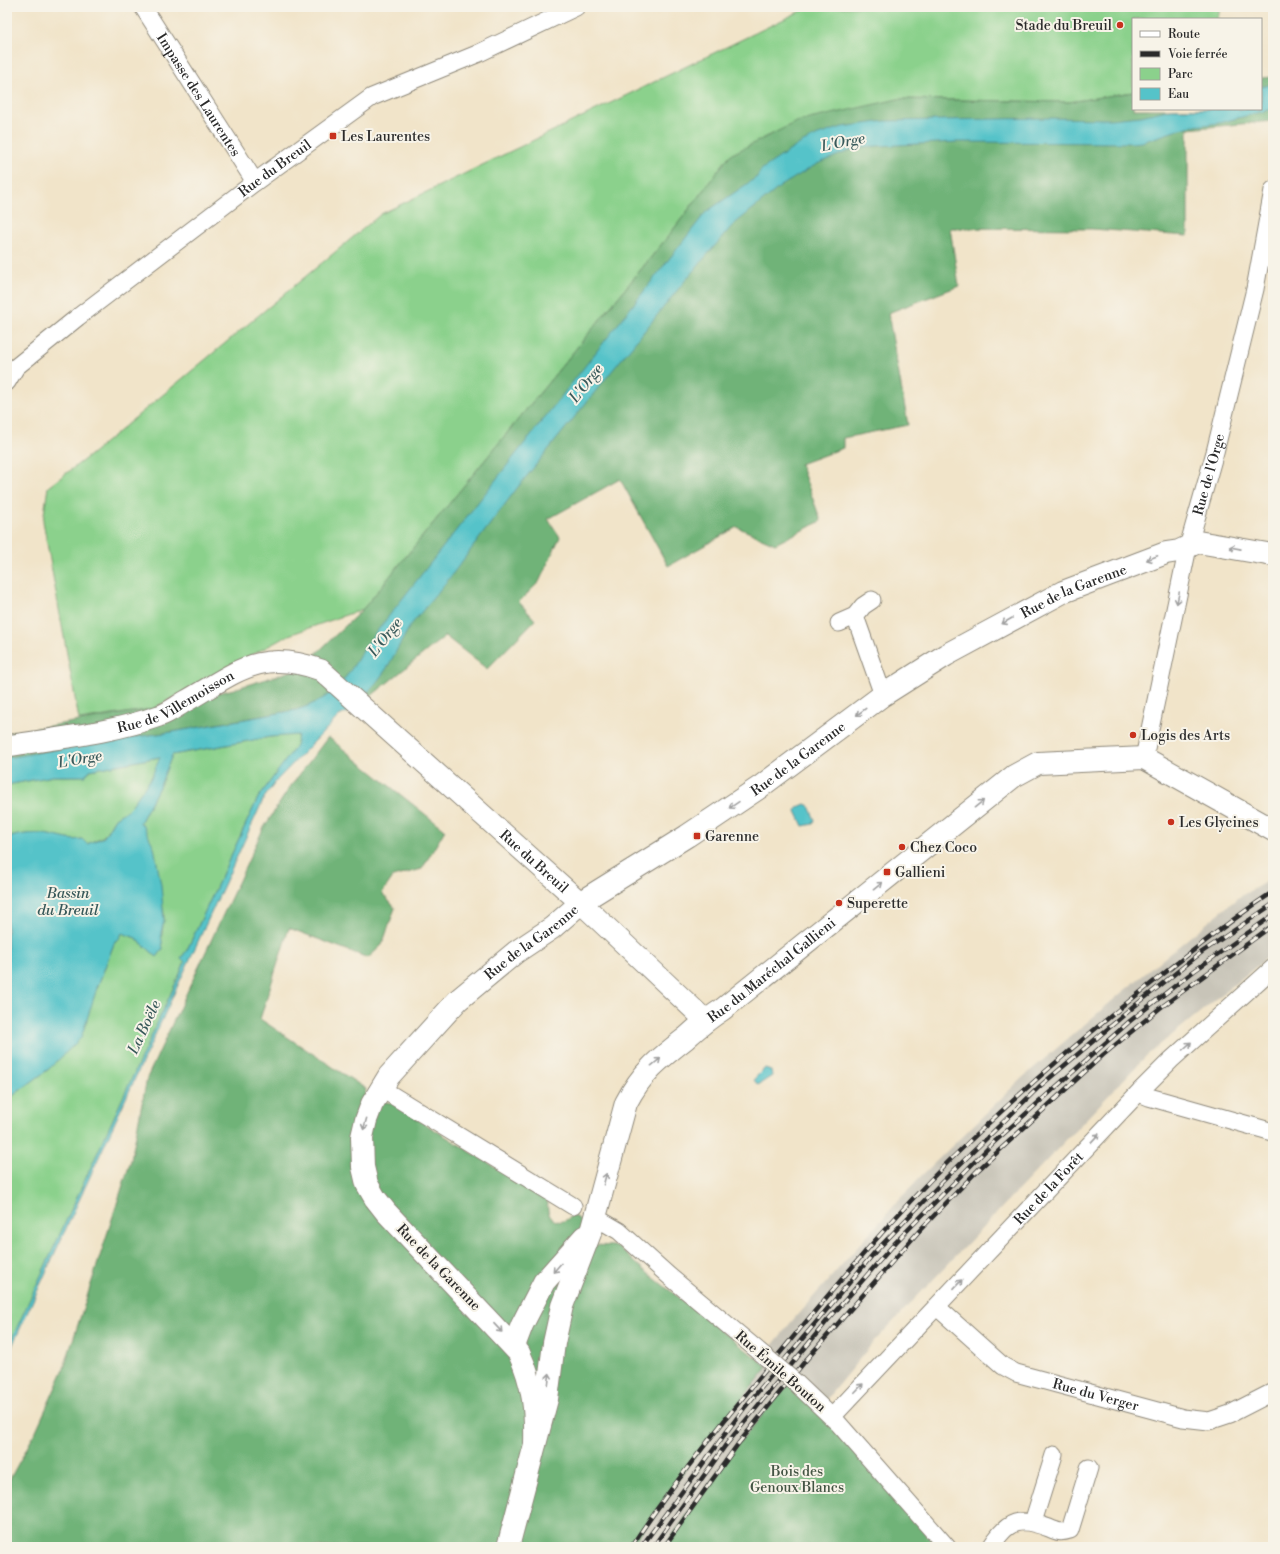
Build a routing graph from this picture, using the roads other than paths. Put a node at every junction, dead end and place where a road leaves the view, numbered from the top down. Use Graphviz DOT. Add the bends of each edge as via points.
graph roads {
  1 [pos="143,7"];
  2 [pos="576,7"];
  3 [pos="255,182"];
  4 [pos="1273,190"];
  5 [pos="1268,249"];
  6 [pos="7,382"];
  7 [pos="1188,547"];
  8 [pos="1273,555"];
  9 [pos="872,600"];
  10 [pos="856,616"];
  11 [pos="839,623"];
  12 [pos="883,695"];
  13 [pos="360,705"];
  14 [pos="7,746"];
  15 [pos="1144,758"];
  16 [pos="1273,830"];
  17 [pos="581,903"];
  18 [pos="1273,968"];
  19 [pos="705,1020"];
  20 [pos="382,1089"];
  21 [pos="1141,1090"];
  22 [pos="1273,1132"];
  23 [pos="573,1206"];
  24 [pos="593,1222"];
  25 [pos="937,1307"];
  26 [pos="554,1343"];
  27 [pos="517,1349"];
  28 [pos="1273,1392"];
  29 [pos="832,1417"];
  30 [pos="535,1444"];
  31 [pos="1054,1455"];
  32 [pos="1089,1468"];
  33 [pos="1033,1522"];
  34 [pos="508,1547"];
  35 [pos="947,1547"];
  36 [pos="991,1547"];
  1 -- 3 [label="street, Impasse des Laurentes"];
  2 -- 3 [label="street, Rue du Breuil" via="477,54 372,97"];
  3 -- 6 [label="street, Rue du Breuil" via="27,358 16,367"];
  4 -- 5 [label="street, Rue de l'Orge"];
  5 -- 7 [label="street, Rue de l'Orge"];
  8 -- 7 [label="main road, Rue de la Garenne, one-way" via="1208,542 1198,542"];
  7 -- 12 [label="main road, Rue de la Garenne, one-way" via="1063,592 946,655"];
  7 -- 15 [label="street, Rue de l'Orge, one-way"];
  9 -- 10 [label="street" via="863,606"];
  10 -- 11 [label="street"];
  10 -- 12 [label="street"];
  12 -- 17 [label="main road, Rue de la Garenne, one-way" via="760,787"];
  13 -- 14 [label="street, Rue de Villemoisson" via="321,670 285,660 263,661 244,668 161,715 99,731"];
  13 -- 17 [label="street, Rue du Breuil"];
  15 -- 16 [label="main road"];
  19 -- 15 [label="main road, Rue du Maréchal Gallieni, one-way" via="729,1005 1014,776 1038,763"];
  17 -- 19 [label="street, Rue du Breuil"];
  17 -- 20 [label="main road, Rue de la Garenne" via="458,1000 389,1076"];
  21 -- 18 [label="street, Rue de la Forêt, one-way"];
  24 -- 19 [label="main road, Rue du Maréchal Gallieni, one-way" via="626,1104 635,1086 650,1067"];
  20 -- 23 [label="street"];
  20 -- 27 [label="main road, Rue de la Garenne, one-way" via="372,1104 362,1136 363,1167 367,1184 386,1212"];
  21 -- 22 [label="street" via="1149,1097"];
  25 -- 21 [label="street, Rue de la Forêt, one-way"];
  24 -- 26 [label="main road, Rue du Maréchal Gallieni" via="562,1306"];
  24 -- 27 [label="main road, Rue du Maréchal Gallieni, one-way" via="544,1282 525,1318"];
  24 -- 29 [label="street, Rue Émile Bouton, bridge" via="619,1231 796,1382"];
  25 -- 28 [label="street, Rue du Verger" via="1003,1366 1016,1373 1183,1418 1209,1421"];
  29 -- 25 [label="street, Rue de la Forêt, one-way"];
  26 -- 27 [label="main road"];
  30 -- 26 [label="main road, Rue du Maréchal Gallieni, one-way" via="546,1399"];
  27 -- 30 [label="main road, Rue de la Garenne" via="528,1374 534,1401"];
  29 -- 35 [label="street, Rue Émile Bouton"];
  30 -- 34 [label="main road, Rue du Maréchal Gallieni"];
  31 -- 33 [label="street"];
  32 -- 33 [label="street" via="1070,1530 1062,1533"];
  33 -- 36 [label="street" via="1012,1523 1003,1530"];
}
